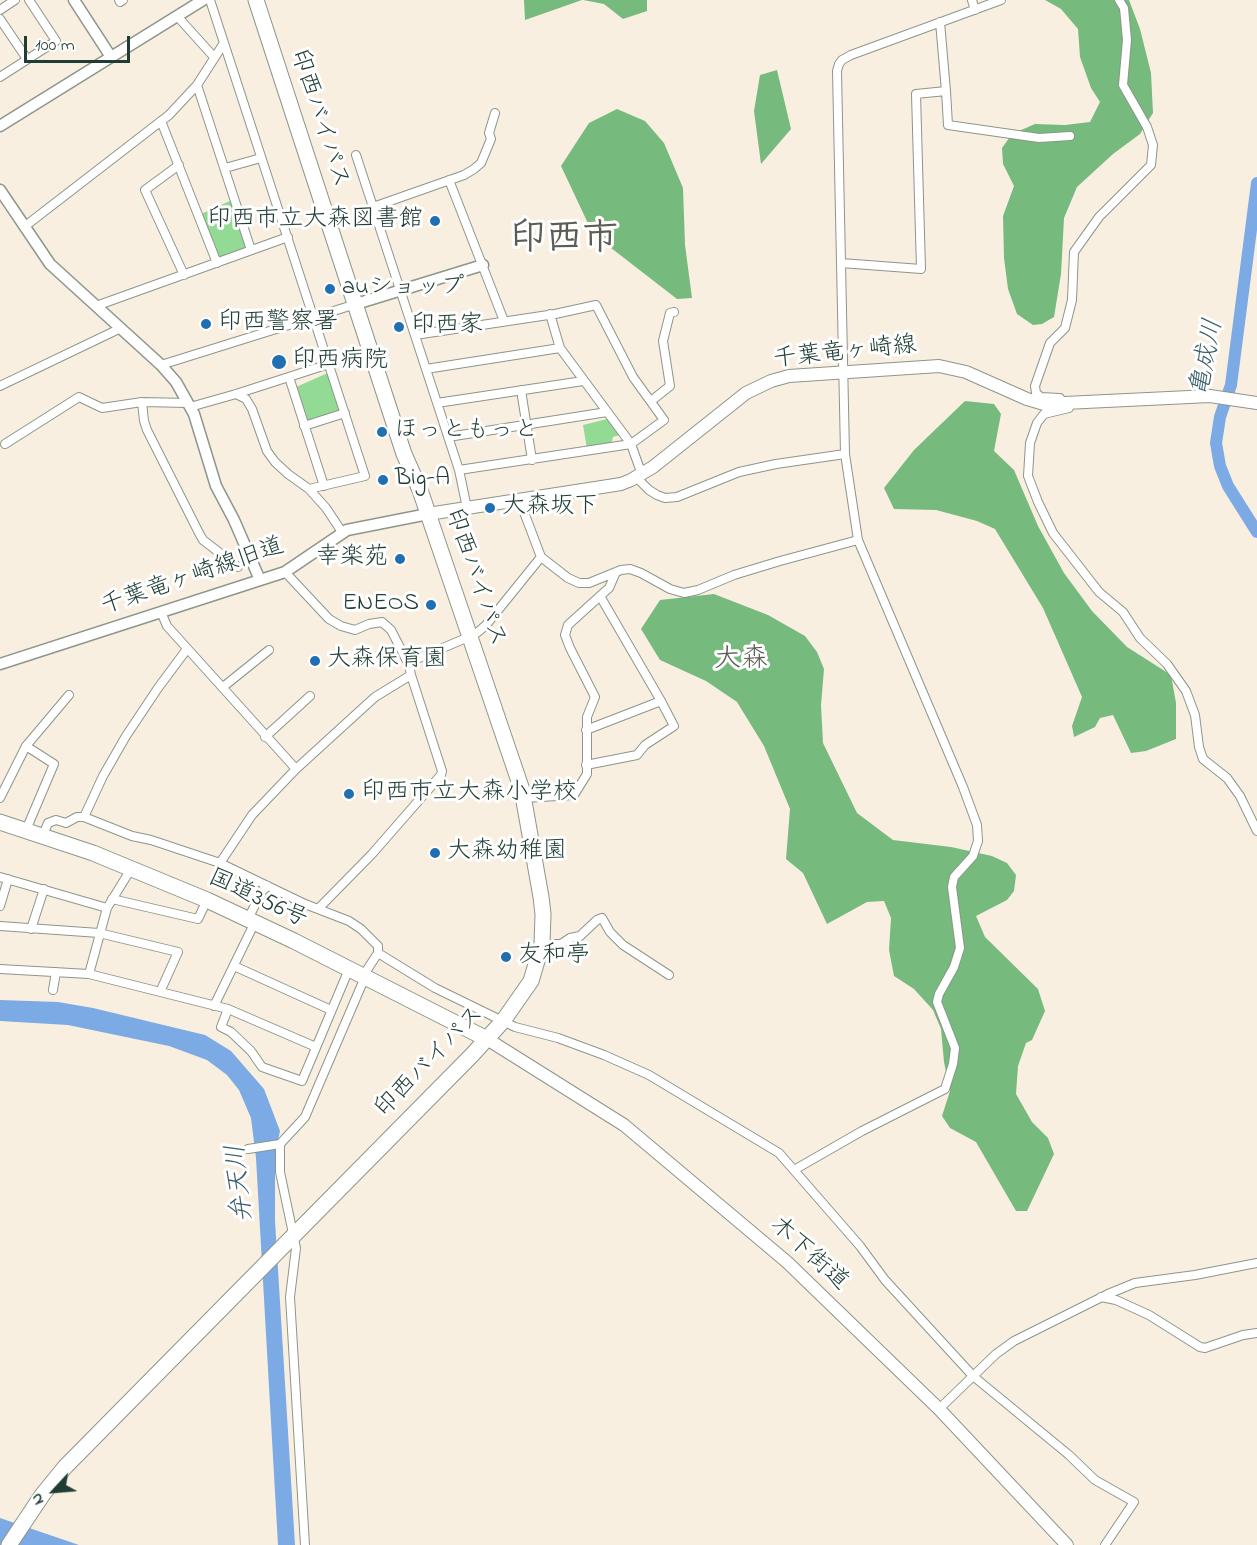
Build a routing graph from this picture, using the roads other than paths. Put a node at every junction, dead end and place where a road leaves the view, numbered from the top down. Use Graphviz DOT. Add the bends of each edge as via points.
graph roads {
  1 [pos="15,0"];
  2 [pos="29,0"];
  3 [pos="74,0"];
  4 [pos="119,0"];
  5 [pos="123,0"];
  6 [pos="203,0"];
  7 [pos="210,0"];
  8 [pos="256,0"];
  9 [pos="265,0"];
  10 [pos="972,0"];
  11 [pos="1000,0"];
  12 [pos="1119,0"];
  13 [pos="0,10"];
  14 [pos="975,10"];
  15 [pos="177,16"];
  16 [pos="0,19"];
  17 [pos="940,22"];
  18 [pos="224,42"];
  19 [pos="111,57"];
  20 [pos="214,57"];
  21 [pos="27,60"];
  22 [pos="0,77"];
  23 [pos="197,85"];
  24 [pos="946,92"];
  25 [pos="495,114"];
  26 [pos="161,121"];
  27 [pos="0,126"];
  28 [pos="1070,136"];
  29 [pos="356,155"];
  30 [pos="261,158"];
  31 [pos="179,165"];
  32 [pos="225,168"];
  33 [pos="449,180"];
  34 [pos="0,189"];
  35 [pos="373,207"];
  36 [pos="24,227"];
  37 [pos="288,237"];
  38 [pos="251,250"];
  39 [pos="217,263"];
  40 [pos="841,263"];
  41 [pos="483,265"];
  42 [pos="184,275"];
  43 [pos="400,290"];
  44 [pos="360,303"];
  45 [pos="96,306"];
  46 [pos="674,312"];
  47 [pos="550,314"];
  48 [pos="314,317"];
  49 [pos="504,321"];
  50 [pos="121,328"];
  51 [pos="415,335"];
  52 [pos="560,348"];
  53 [pos="329,364"];
  54 [pos="161,365"];
  55 [pos="426,369"];
  56 [pos="843,372"];
  57 [pos="289,377"];
  58 [pos="583,381"];
  59 [pos="0,386"];
  60 [pos="521,390"];
  61 [pos="236,394"];
  62 [pos="651,401"];
  63 [pos="142,402"];
  64 [pos="437,403"];
  65 [pos="1257,403"];
  66 [pos="1062,404"];
  67 [pos="189,405"];
  68 [pos="608,412"];
  69 [pos="345,413"];
  70 [pos="527,425"];
  71 [pos="304,426"];
  72 [pos="448,437"];
  73 [pos="5,444"];
  74 [pos="631,444"];
  75 [pos="845,454"];
  76 [pos="532,460"];
  77 [pos="459,470"];
  78 [pos="639,476"];
  79 [pos="324,486"];
  80 [pos="309,489"];
  81 [pos="519,499"];
  82 [pos="467,508"];
  83 [pos="428,514"];
  84 [pos="342,532"];
  85 [pos="858,540"];
  86 [pos="541,557"];
  87 [pos="238,567"];
  88 [pos="285,572"];
  89 [pos="616,572"];
  90 [pos="260,580"];
  91 [pos="600,596"];
  92 [pos="161,612"];
  93 [pos="471,636"];
  94 [pos="187,649"];
  95 [pos="269,650"];
  96 [pos="0,663"];
  97 [pos="409,665"];
  98 [pos="411,675"];
  99 [pos="222,687"];
  100 [pos="69,695"];
  101 [pos="310,696"];
  102 [pos="661,701"];
  103 [pos="586,730"];
  104 [pos="265,737"];
  105 [pos="26,746"];
  106 [pos="586,765"];
  107 [pos="296,770"];
  108 [pos="0,798"];
  109 [pos="524,798"];
  110 [pos="84,817"];
  111 [pos="0,822"];
  112 [pos="26,830"];
  113 [pos="1257,831"];
  114 [pos="43,835"];
  115 [pos="220,863"];
  116 [pos="131,869"];
  117 [pos="4,878"];
  118 [pos="268,886"];
  119 [pos="44,889"];
  120 [pos="112,899"];
  121 [pos="207,900"];
  122 [pos="0,906"];
  123 [pos="107,908"];
  124 [pos="319,908"];
  125 [pos="251,921"];
  126 [pos="0,926"];
  127 [pos="32,928"];
  128 [pos="99,933"];
  129 [pos="542,944"];
  130 [pos="378,953"];
  131 [pos="234,966"];
  132 [pos="0,969"];
  133 [pos="56,972"];
  134 [pos="89,974"];
  135 [pos="359,974"];
  136 [pos="669,975"];
  137 [pos="53,990"];
  138 [pos="160,992"];
  139 [pos="214,1006"];
  140 [pos="228,1009"];
  141 [pos="331,1010"];
  142 [pos="503,1021"];
  143 [pos="487,1039"];
  144 [pos="316,1047"];
  145 [pos="280,1144"];
  146 [pos="248,1149"];
  147 [pos="795,1170"];
  148 [pos="289,1241"];
  149 [pos="1257,1263"];
  150 [pos="1101,1297"];
  151 [pos="1257,1333"];
  152 [pos="973,1376"];
  153 [pos="939,1409"];
  154 [pos="9,1545"];
  155 [pos="305,1545"];
  156 [pos="1066,1545"];
  157 [pos="1105,1545"];
  1 -- 13 [label="street"];
  2 -- 21 [label="street" via="56,41"];
  3 -- 19 [label="street"];
  4 -- 5 [label="street"];
  6 -- 15 [label="street"];
  7 -- 18 [label="street"];
  8 -- 44 [label="highway, 印西バイパス"];
  9 -- 44 [label="highway, 印西バイパス"];
  10 -- 14 [label="street"];
  11 -- 14 [label="street"];
  12 -- 66 [label="street" via="1124,8 1127,40 1124,85 1147,127 1153,145 1151,165 1099,217 1074,252 1072,300 1065,328 1050,344 1035,386 1041,397 1060,398"];
  14 -- 17 [label="street"];
  15 -- 19 [label="street"];
  15 -- 20 [label="street"];
  16 -- 21 [label="street"];
  17 -- 24 [label="street"];
  17 -- 40 [label="street" via="851,55 839,64"];
  18 -- 20 [label="street"];
  18 -- 30 [label="street"];
  19 -- 27 [label="street"];
  20 -- 23 [label="street"];
  21 -- 22 [label="street"];
  23 -- 26 [label="street"];
  23 -- 32 [label="street"];
  24 -- 28 [label="street" via="948,124 1039,138"];
  24 -- 40 [label="street" via="916,94 921,269"];
  25 -- 33 [label="street" via="491,139 481,163"];
  26 -- 31 [label="street"];
  26 -- 36 [label="street"];
  29 -- 35 [label="street"];
  30 -- 32 [label="street"];
  30 -- 37 [label="street"];
  31 -- 39 [label="street"];
  31 -- 42 [label="street" via="145,190"];
  32 -- 38 [label="street"];
  33 -- 35 [label="street"];
  33 -- 41 [label="street"];
  34 -- 36 [label="street"];
  35 -- 43 [label="street"];
  36 -- 45 [label="street" via="50,264"];
  37 -- 38 [label="street"];
  37 -- 48 [label="street"];
  38 -- 39 [label="street"];
  39 -- 42 [label="street"];
  40 -- 56 [label="street"];
  41 -- 43 [label="street"];
  41 -- 49 [label="street"];
  42 -- 45 [label="street"];
  43 -- 44 [label="street"];
  43 -- 51 [label="street"];
  44 -- 48 [label="street"];
  44 -- 83 [label="highway, 印西バイパス" via="404,454"];
  45 -- 50 [label="street"];
  46 -- 62 [label="street" via="670,313 663,341 670,386"];
  47 -- 49 [label="street"];
  47 -- 52 [label="street"];
  47 -- 62 [label="street" via="596,305 633,377"];
  48 -- 53 [label="street"];
  48 -- 54 [label="street"];
  49 -- 51 [label="street"];
  50 -- 54 [label="street"];
  50 -- 59 [label="street"];
  51 -- 55 [label="street"];
  52 -- 55 [label="street"];
  52 -- 58 [label="street"];
  53 -- 57 [label="street"];
  53 -- 69 [label="street"];
  54 -- 67 [label="street"];
  55 -- 64 [label="street"];
  56 -- 66 [label="main road, 千葉竜ヶ崎線" via="945,366 1035,402"];
  56 -- 75 [label="street"];
  56 -- 78 [label="main road, 千葉竜ヶ崎線" via="789,376 753,389"];
  57 -- 61 [label="street"];
  57 -- 71 [label="street"];
  58 -- 60 [label="street"];
  58 -- 68 [label="street"];
  60 -- 64 [label="street"];
  60 -- 70 [label="street"];
  61 -- 67 [label="street"];
  61 -- 80 [label="street" via="246,399 252,409 275,462"];
  62 -- 74 [label="street" via="664,420"];
  63 -- 67 [label="street"];
  63 -- 73 [label="street" via="102,408 79,397"];
  63 -- 87 [label="street" via="147,430 203,540"];
  64 -- 72 [label="street"];
  65 -- 66 [label="main road, 千葉竜ヶ崎線" via="1216,397"];
  66 -- 113 [label="street" via="1070,408 1044,414 1030,443 1028,476 1038,502 1053,533 1099,592 1123,612 1186,691 1203,759 1227,778"];
  67 -- 90 [label="street" via="216,486"];
  68 -- 70 [label="street"];
  68 -- 74 [label="street"];
  69 -- 71 [label="street"];
  69 -- 79 [label="street" via="365,476"];
  70 -- 72 [label="street"];
  70 -- 76 [label="street"];
  71 -- 79 [label="street"];
  72 -- 77 [label="street"];
  74 -- 76 [label="street"];
  74 -- 78 [label="street"];
  75 -- 78 [label="street" via="739,472 677,497 657,495"];
  75 -- 85 [label="street"];
  76 -- 77 [label="street"];
  77 -- 82 [label="street"];
  78 -- 81 [label="main road, 千葉竜ヶ崎線" via="621,484"];
  79 -- 80 [label="street"];
  80 -- 84 [label="street"];
  81 -- 82 [label="main road, 千葉竜ヶ崎線"];
  81 -- 86 [label="street"];
  82 -- 83 [label="main road, 千葉竜ヶ崎線"];
  83 -- 84 [label="street, 千葉竜ヶ崎線旧道"];
  83 -- 93 [label="highway, 印西バイパス"];
  84 -- 88 [label="street, 千葉竜ヶ崎線旧道"];
  85 -- 89 [label="street" via="684,593 630,569"];
  85 -- 147 [label="street" via="963,787 977,825 978,841 973,856 954,877 952,887 960,948 937,1002 955,1048 945,1089"];
  86 -- 89 [label="street" via="579,583"];
  86 -- 93 [label="street" via="486,625"];
  88 -- 90 [label="street, 千葉竜ヶ崎線旧道"];
  88 -- 97 [label="street" via="329,619 341,626 356,630 382,622 391,630"];
  89 -- 91 [label="street" via="613,582"];
  90 -- 92 [label="street, 千葉竜ヶ崎線旧道"];
  91 -- 102 [label="street"];
  91 -- 103 [label="street" via="568,625 565,635 594,692"];
  92 -- 94 [label="street" via="167,626"];
  92 -- 96 [label="street, 千葉竜ヶ崎線旧道"];
  93 -- 97 [label="street"];
  93 -- 109 [label="highway, 印西バイパス"];
  94 -- 99 [label="street"];
  94 -- 110 [label="street" via="126,736"];
  95 -- 99 [label="street"];
  97 -- 98 [label="street"];
  98 -- 107 [label="street" via="375,698"];
  98 -- 124 [label="street" via="441,775"];
  99 -- 104 [label="street"];
  100 -- 105 [label="street"];
  101 -- 104 [label="street"];
  102 -- 103 [label="street"];
  102 -- 106 [label="street" via="674,726 637,755"];
  103 -- 106 [label="street"];
  104 -- 107 [label="street"];
  105 -- 108 [label="street"];
  105 -- 112 [label="street" via="54,764"];
  106 -- 109 [label="street" via="587,774 574,795"];
  107 -- 115 [label="street" via="252,815"];
  109 -- 129 [label="highway, 印西バイパス" via="541,897"];
  110 -- 114 [label="street" via="48,823"];
  110 -- 115 [label="street"];
  111 -- 112 [label="highway, 国道356号"];
  112 -- 114 [label="highway, 国道356号"];
  114 -- 116 [label="highway, 国道356号"];
  115 -- 118 [label="street"];
  116 -- 120 [label="street"];
  116 -- 121 [label="highway, 国道356号"];
  117 -- 119 [label="street"];
  117 -- 122 [label="street"];
  118 -- 124 [label="street"];
  118 -- 125 [label="street" via="262,891"];
  119 -- 123 [label="street"];
  119 -- 127 [label="street"];
  120 -- 121 [label="street" via="198,919"];
  120 -- 123 [label="street"];
  121 -- 125 [label="highway, 国道356号"];
  123 -- 128 [label="street"];
  124 -- 130 [label="street" via="361,929 378,946"];
  125 -- 131 [label="street"];
  125 -- 135 [label="highway, 国道356号"];
  126 -- 127 [label="street"];
  127 -- 128 [label="street"];
  128 -- 134 [label="street"];
  128 -- 138 [label="street" via="178,952"];
  129 -- 136 [label="street" via="561,944 580,936 602,918 623,945"];
  129 -- 142 [label="highway, 印西バイパス" via="531,981"];
  130 -- 135 [label="street"];
  130 -- 142 [label="street" via="435,988"];
  131 -- 139 [label="street"];
  131 -- 141 [label="street"];
  132 -- 133 [label="street"];
  133 -- 134 [label="street"];
  133 -- 137 [label="street"];
  134 -- 138 [label="street"];
  135 -- 141 [label="street"];
  135 -- 143 [label="highway, 国道356号"];
  135 -- 145 [label="street" via="306,1118"];
  138 -- 139 [label="street"];
  139 -- 140 [label="street"];
  140 -- 144 [label="street"];
  140 -- 144 [label="street" via="221,1027 251,1051 262,1067 302,1081"];
  141 -- 144 [label="street"];
  142 -- 143 [label="highway, 印西バイパス"];
  142 -- 147 [label="street" via="604,1055 649,1075 779,1153"];
  143 -- 148 [label="highway, 印西バイパス"];
  143 -- 153 [label="main road, 木下街道" via="624,1125 798,1272"];
  145 -- 146 [label="street"];
  145 -- 148 [label="street"];
  147 -- 152 [label="street" via="891,1288"];
  148 -- 154 [label="highway, 印西バイパス" via="65,1467"];
  148 -- 155 [label="street" via="296,1248 290,1297"];
  149 -- 150 [label="street" via="1135,1283"];
  150 -- 151 [label="street" via="1141,1311 1200,1347"];
  150 -- 152 [label="street" via="1026,1334"];
  152 -- 153 [label="street"];
  152 -- 157 [label="street" via="1095,1480 1134,1502"];
  153 -- 156 [label="main road, 木下街道"];
}
